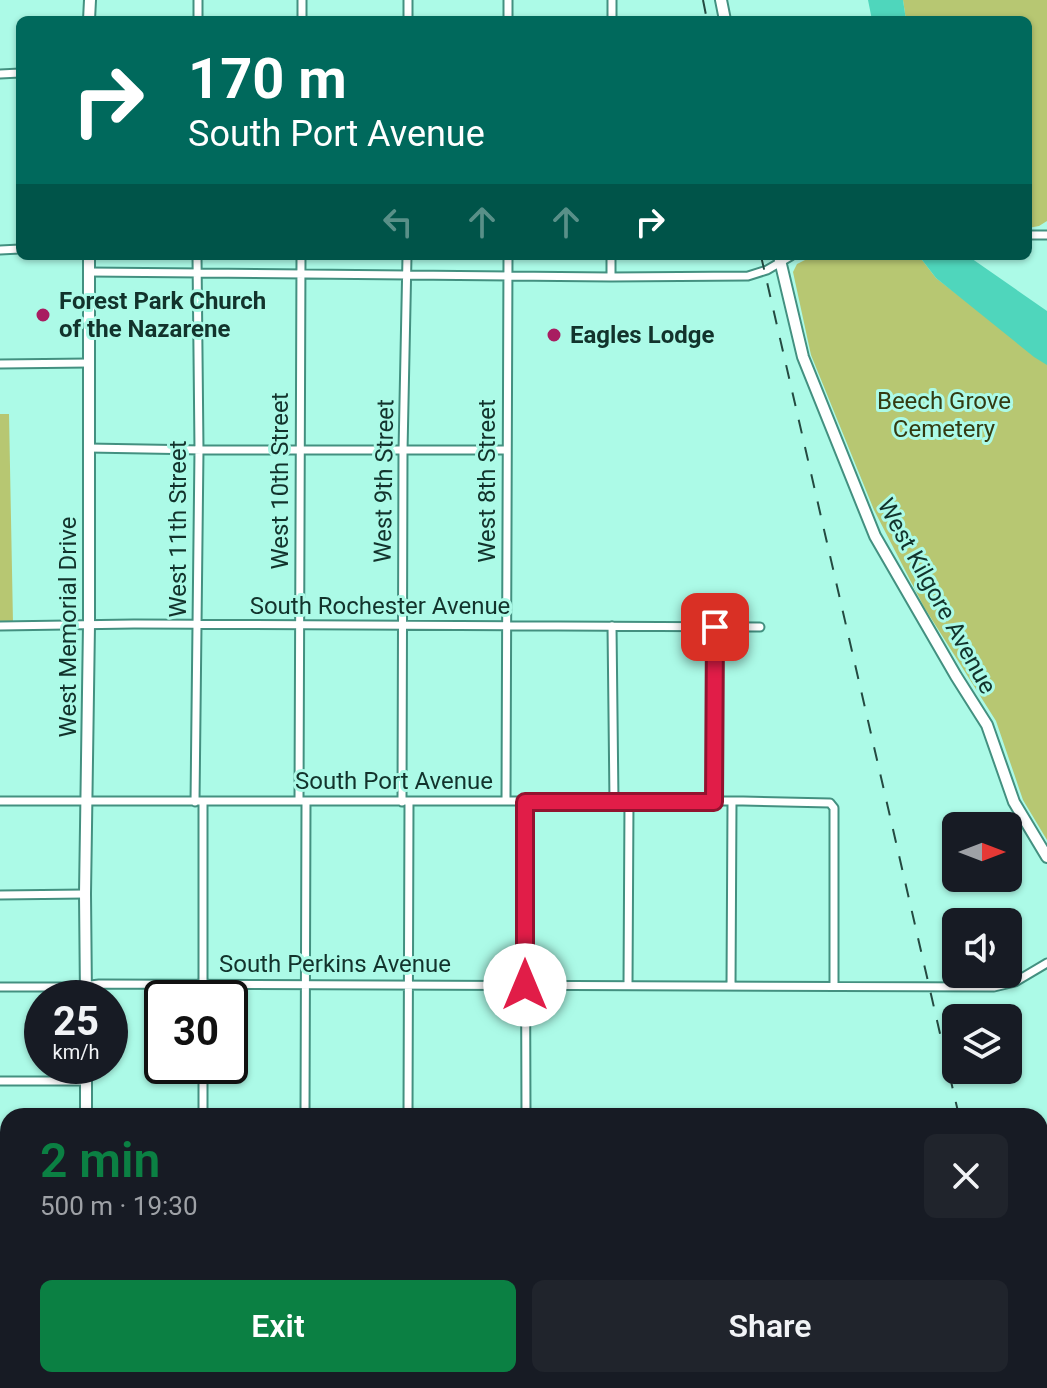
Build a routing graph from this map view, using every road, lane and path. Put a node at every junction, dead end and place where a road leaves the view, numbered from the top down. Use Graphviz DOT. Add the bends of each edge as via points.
graph roads {
  1 [pos="89,260"];
  2 [pos="197,260"];
  3 [pos="301,260"];
  4 [pos="407,260"];
  5 [pos="508,260"];
  6 [pos="611,260"];
  7 [pos="778,260"];
  8 [pos="779,260"];
  9 [pos="89,272"];
  10 [pos="197,273"];
  11 [pos="301,273"];
  12 [pos="407,274"];
  13 [pos="508,275"];
  14 [pos="611,277"];
  15 [pos="89,363"];
  16 [pos="0,364"];
  17 [pos="88,448"];
  18 [pos="199,450"];
  19 [pos="300,450"];
  20 [pos="507,450"];
  21 [pos="403,451"];
  22 [pos="89,625"];
  23 [pos="198,625"];
  24 [pos="403,625"];
  25 [pos="0,626"];
  26 [pos="299,626"];
  27 [pos="507,626"];
  28 [pos="612,626"];
  29 [pos="715,627"];
  30 [pos="760,627"];
  31 [pos="0,801"];
  32 [pos="87,801"];
  33 [pos="506,801"];
  34 [pos="199,802"];
  35 [pos="303,802"];
  36 [pos="405,802"];
  37 [pos="525,802"];
  38 [pos="614,802"];
  39 [pos="629,802"];
  40 [pos="714,802"];
  41 [pos="732,802"];
  42 [pos="1047,857"];
  43 [pos="85,894"];
  44 [pos="0,895"];
  45 [pos="1047,963"];
  46 [pos="87,980"];
  47 [pos="203,980"];
  48 [pos="248,984"];
  49 [pos="306,984"];
  50 [pos="409,984"];
  51 [pos="525,985"];
  52 [pos="628,985"];
  53 [pos="731,986"];
  54 [pos="834,986"];
  55 [pos="0,987"];
  56 [pos="24,987"];
  57 [pos="0,1081"];
  58 [pos="24,1081"];
  59 [pos="86,1084"];
  60 [pos="203,1084"];
  61 [pos="86,1108"];
  62 [pos="203,1108"];
  63 [pos="305,1108"];
  64 [pos="408,1108"];
  65 [pos="526,1108"];
  1 -- 9 [label="main road, West Memorial Drive"];
  2 -- 10 [label="street, West 11th Street"];
  3 -- 11 [label="street, West 10th Street"];
  4 -- 12 [label="street, West 9th Street"];
  5 -- 13 [label="street, West 8th Street"];
  6 -- 14 [label="street"];
  7 -- 14 [label="street" via="748,276"];
  8 -- 42 [label="main road, West Kilgore Avenue" via="803,357 875,536 987,725 1014,802"];
  9 -- 10 [label="street"];
  9 -- 15 [label="main road, West Memorial Drive"];
  10 -- 11 [label="street"];
  10 -- 18 [label="street, West 11th Street"];
  11 -- 12 [label="street"];
  11 -- 19 [label="street, West 10th Street"];
  12 -- 13 [label="street"];
  12 -- 21 [label="street, West 9th Street"];
  13 -- 14 [label="street"];
  13 -- 20 [label="street, West 8th Street"];
  15 -- 16 [label="street"];
  15 -- 17 [label="main road, West Memorial Drive"];
  17 -- 18 [label="street"];
  17 -- 22 [label="main road, West Memorial Drive"];
  18 -- 19 [label="street"];
  18 -- 23 [label="street, West 11th Street"];
  19 -- 21 [label="street"];
  19 -- 26 [label="street, West 10th Street"];
  20 -- 21 [label="street"];
  20 -- 27 [label="street, West 8th Street"];
  21 -- 24 [label="street, West 9th Street"];
  22 -- 23 [label="street, South Rochester Avenue"];
  22 -- 25 [label="street, South Rochester Avenue"];
  22 -- 32 [label="main road, West Memorial Drive"];
  23 -- 26 [label="street, South Rochester Avenue"];
  23 -- 34 [label="street, West 11th Street"];
  24 -- 26 [label="street, South Rochester Avenue"];
  24 -- 27 [label="street, South Rochester Avenue"];
  24 -- 36 [label="street, West 9th Street"];
  26 -- 35 [label="street, West 10th Street"];
  27 -- 28 [label="street, South Rochester Avenue"];
  27 -- 33 [label="street, West 8th Street"];
  28 -- 29 [label="street, South Rochester Avenue"];
  28 -- 38 [label="street"];
  29 -- 30 [label="street, South Rochester Avenue"];
  29 -- 40 [label="street"];
  31 -- 32 [label="street, South Port Avenue"];
  32 -- 34 [label="street, South Port Avenue"];
  32 -- 43 [label="main road, West Memorial Drive"];
  33 -- 36 [label="street, South Port Avenue"];
  33 -- 37 [label="street, South Port Avenue"];
  34 -- 35 [label="street, South Port Avenue"];
  34 -- 47 [label="street, West 11th Street"];
  35 -- 36 [label="street, South Port Avenue"];
  35 -- 49 [label="street, West 10th Street"];
  36 -- 50 [label="street, West 9th Street"];
  37 -- 38 [label="street, South Port Avenue"];
  37 -- 51 [label="street"];
  38 -- 39 [label="street, South Port Avenue"];
  39 -- 40 [label="street, South Port Avenue"];
  39 -- 52 [label="street"];
  40 -- 41 [label="street, South Port Avenue"];
  41 -- 53 [label="street"];
  41 -- 54 [label="street, South Port Avenue" via="830,803 834,808"];
  43 -- 44 [label="street"];
  43 -- 46 [label="main road, West Memorial Drive"];
  45 -- 54 [label="street, South Perkins Avenue" via="1000,987"];
  48 -- 49 [label="street, South Perkins Avenue"];
  49 -- 50 [label="street, South Perkins Avenue"];
  49 -- 63 [label="street, West 10th Street"];
  50 -- 51 [label="street, South Perkins Avenue"];
  50 -- 64 [label="street, West 9th Street"];
  51 -- 52 [label="street, South Perkins Avenue"];
  51 -- 65 [label="street"];
  52 -- 53 [label="street, South Perkins Avenue"];
  53 -- 54 [label="street, South Perkins Avenue"];
  55 -- 56 [label="street, South Perkins Avenue"];
  57 -- 58 [label="street"];
  59 -- 61 [label="main road"];
  60 -- 62 [label="street"];
}
